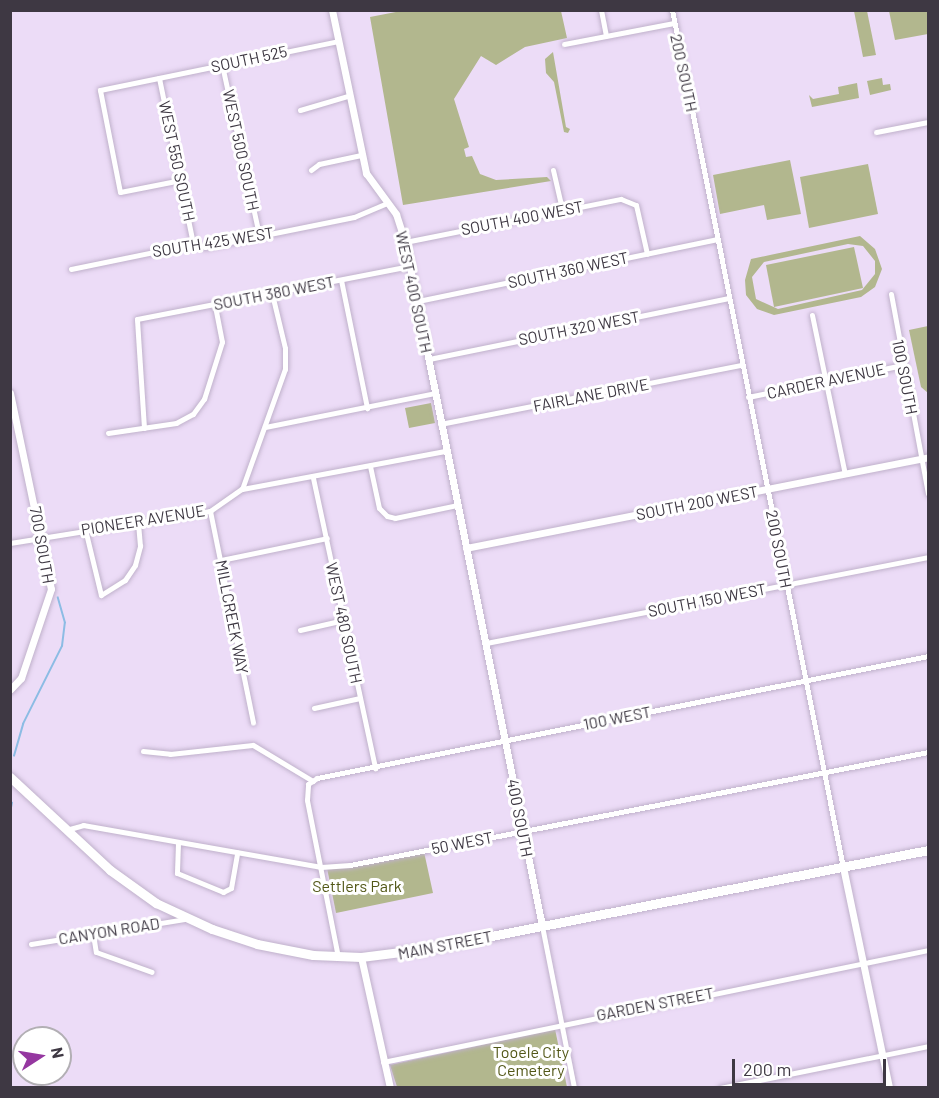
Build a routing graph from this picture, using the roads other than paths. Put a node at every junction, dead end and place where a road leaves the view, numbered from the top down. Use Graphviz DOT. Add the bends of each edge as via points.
graph roads {
  1 [pos="332,10"];
  2 [pos="601,10"];
  3 [pos="672,10"];
  4 [pos="674,23"];
  5 [pos="606,36"];
  6 [pos="338,41"];
  7 [pos="564,44"];
  8 [pos="222,65"];
  9 [pos="159,78"];
  10 [pos="348,96"];
  11 [pos="300,110"];
  12 [pos="928,122"];
  13 [pos="876,132"];
  14 [pos="361,155"];
  15 [pos="311,170"];
  16 [pos="553,170"];
  17 [pos="181,180"];
  18 [pos="387,203"];
  19 [pos="562,209"];
  20 [pos="259,235"];
  21 [pos="718,238"];
  22 [pos="405,242"];
  23 [pos="193,244"];
  24 [pos="647,254"];
  25 [pos="410,266"];
  26 [pos="71,269"];
  27 [pos="341,280"];
  28 [pos="272,294"];
  29 [pos="891,294"];
  30 [pos="729,298"];
  31 [pos="418,301"];
  32 [pos="215,305"];
  33 [pos="812,315"];
  34 [pos="429,359"];
  35 [pos="741,365"];
  36 [pos="903,365"];
  37 [pos="825,382"];
  38 [pos="10,393"];
  39 [pos="435,393"];
  40 [pos="748,397"];
  41 [pos="367,408"];
  42 [pos="440,424"];
  43 [pos="14,427"];
  44 [pos="265,427"];
  45 [pos="144,428"];
  46 [pos="108,433"];
  47 [pos="446,451"];
  48 [pos="924,458"];
  49 [pos="370,466"];
  50 [pos="845,474"];
  51 [pos="313,478"];
  52 [pos="242,489"];
  53 [pos="767,489"];
  54 [pos="928,494"];
  55 [pos="457,505"];
  56 [pos="210,511"];
  57 [pos="138,522"];
  58 [pos="85,529"];
  59 [pos="42,536"];
  60 [pos="327,538"];
  61 [pos="10,543"];
  62 [pos="466,548"];
  63 [pos="928,556"];
  64 [pos="221,560"];
  65 [pos="786,585"];
  66 [pos="344,620"];
  67 [pos="300,630"];
  68 [pos="486,643"];
  69 [pos="928,656"];
  70 [pos="807,680"];
  71 [pos="10,690"];
  72 [pos="360,698"];
  73 [pos="314,708"];
  74 [pos="253,723"];
  75 [pos="505,741"];
  76 [pos="143,751"];
  77 [pos="928,752"];
  78 [pos="375,768"];
  79 [pos="825,772"];
  80 [pos="10,777"];
  81 [pos="310,783"];
  82 [pos="66,830"];
  83 [pos="523,831"];
  84 [pos="178,843"];
  85 [pos="928,850"];
  86 [pos="237,853"];
  87 [pos="321,867"];
  88 [pos="843,867"];
  89 [pos="187,918"];
  90 [pos="542,926"];
  91 [pos="93,934"];
  92 [pos="31,944"];
  93 [pos="928,950"];
  94 [pos="338,957"];
  95 [pos="361,957"];
  96 [pos="862,964"];
  97 [pos="152,972"];
  98 [pos="561,1022"];
  99 [pos="928,1046"];
  100 [pos="882,1055"];
  101 [pos="383,1062"];
  102 [pos="390,1088"];
  103 [pos="574,1088"];
  104 [pos="720,1088"];
  105 [pos="889,1088"];
  1 -- 6 [label="street, WEST 400 SOUTH"];
  2 -- 5 [label="street"];
  3 -- 4 [label="street, 200 SOUTH"];
  4 -- 5 [label="street"];
  4 -- 21 [label="street, 200 SOUTH"];
  5 -- 7 [label="street"];
  6 -- 8 [label="street, SOUTH 525"];
  6 -- 10 [label="street, WEST 400 SOUTH"];
  8 -- 9 [label="street, SOUTH 525"];
  8 -- 20 [label="street, WEST 500 SOUTH"];
  9 -- 17 [label="street, WEST 550 SOUTH"];
  9 -- 17 [label="street, SOUTH 525" via="100,90 120,192"];
  10 -- 11 [label="street"];
  10 -- 14 [label="street, WEST 400 SOUTH"];
  12 -- 13 [label="street"];
  14 -- 15 [label="street" via="319,164"];
  14 -- 18 [label="street, WEST 400 SOUTH" via="374,189"];
  16 -- 19 [label="street"];
  17 -- 23 [label="street, WEST 550 SOUTH"];
  18 -- 20 [label="street, SOUTH 425 WEST" via="354,217"];
  18 -- 22 [label="street, WEST 400 SOUTH" via="396,214"];
  19 -- 22 [label="street, SOUTH 400 WEST"];
  19 -- 24 [label="street, SOUTH 400 WEST" via="621,199 636,206"];
  20 -- 23 [label="street, SOUTH 425 WEST" via="206,247"];
  21 -- 24 [label="street, SOUTH 360 WEST"];
  21 -- 30 [label="street, 200 SOUTH"];
  22 -- 25 [label="street, WEST 400 SOUTH"];
  23 -- 26 [label="street, SOUTH 425 WEST"];
  24 -- 31 [label="street, SOUTH 360 WEST"];
  25 -- 27 [label="street, SOUTH 380 WEST"];
  25 -- 31 [label="street, WEST 400 SOUTH"];
  27 -- 28 [label="street, SOUTH 380 WEST"];
  27 -- 41 [label="street"];
  28 -- 32 [label="street, SOUTH 380 WEST"];
  28 -- 44 [label="street" via="285,348 285,369"];
  29 -- 36 [label="street, 100 SOUTH"];
  30 -- 34 [label="street, SOUTH 320 WEST"];
  30 -- 35 [label="street, 200 SOUTH"];
  31 -- 34 [label="street, WEST 400 SOUTH"];
  32 -- 45 [label="street" via="222,342 204,399 193,414 176,423"];
  32 -- 45 [label="street, SOUTH 380 WEST" via="137,319"];
  33 -- 37 [label="street"];
  34 -- 39 [label="street, WEST 400 SOUTH"];
  35 -- 40 [label="street, 200 SOUTH"];
  35 -- 42 [label="street, FAIRLANE DRIVE"];
  36 -- 37 [label="street, CARDER AVENUE"];
  36 -- 48 [label="street, 100 SOUTH"];
  37 -- 40 [label="street, CARDER AVENUE"];
  37 -- 50 [label="street"];
  38 -- 43 [label="street, 700 SOUTH"];
  39 -- 41 [label="street"];
  39 -- 42 [label="street, WEST 400 SOUTH"];
  40 -- 53 [label="street, 200 SOUTH"];
  41 -- 44 [label="street"];
  42 -- 47 [label="street, WEST 400 SOUTH"];
  43 -- 59 [label="street, 700 SOUTH"];
  44 -- 52 [label="street"];
  45 -- 46 [label="street"];
  47 -- 49 [label="street, PIONEER AVENUE"];
  47 -- 55 [label="street, WEST 400 SOUTH"];
  48 -- 50 [label="street, SOUTH 200 WEST"];
  48 -- 54 [label="street, 100 SOUTH"];
  49 -- 51 [label="street, PIONEER AVENUE"];
  49 -- 55 [label="street" via="379,508 387,516 395,518"];
  50 -- 53 [label="street, SOUTH 200 WEST"];
  51 -- 52 [label="street, PIONEER AVENUE"];
  51 -- 60 [label="street, WEST 480 SOUTH"];
  52 -- 56 [label="street, PIONEER AVENUE"];
  53 -- 62 [label="street, SOUTH 200 WEST"];
  53 -- 65 [label="street, 200 SOUTH"];
  55 -- 62 [label="street, WEST 400 SOUTH"];
  56 -- 57 [label="street, PIONEER AVENUE"];
  56 -- 64 [label="street, MILLCREEK WAY"];
  57 -- 58 [label="street, PIONEER AVENUE"];
  57 -- 58 [label="street" via="140,546 135,565 125,580 101,595"];
  58 -- 59 [label="street, PIONEER AVENUE"];
  59 -- 61 [label="street, PIONEER AVENUE"];
  59 -- 71 [label="street, 700 SOUTH" via="51,589 21,678"];
  60 -- 64 [label="street"];
  60 -- 66 [label="street, WEST 480 SOUTH"];
  62 -- 68 [label="street, 400 SOUTH"];
  63 -- 65 [label="street, SOUTH 150 WEST"];
  64 -- 74 [label="street, MILLCREEK WAY"];
  65 -- 68 [label="street, SOUTH 150 WEST"];
  65 -- 70 [label="street, 200 SOUTH"];
  66 -- 67 [label="street"];
  66 -- 72 [label="street, WEST 480 SOUTH"];
  68 -- 75 [label="street, 400 SOUTH"];
  69 -- 70 [label="street, 100 WEST"];
  70 -- 75 [label="street, 100 WEST"];
  70 -- 79 [label="street, 200 SOUTH"];
  72 -- 73 [label="street"];
  72 -- 78 [label="street, WEST 480 SOUTH"];
  75 -- 78 [label="street, 100 WEST"];
  75 -- 83 [label="street, 400 SOUTH"];
  76 -- 81 [label="street" via="170,754 253,745"];
  77 -- 79 [label="street, 50 WEST"];
  78 -- 81 [label="street, 100 WEST"];
  79 -- 83 [label="street, 50 WEST"];
  79 -- 88 [label="street, 200 SOUTH"];
  80 -- 82 [label="highway, MAIN STREET"];
  81 -- 87 [label="street" via="307,800"];
  82 -- 84 [label="street, 50 WEST" via="84,825"];
  82 -- 89 [label="highway, MAIN STREET" via="129,885"];
  83 -- 87 [label="street, 50 WEST"];
  83 -- 90 [label="street, 400 SOUTH"];
  84 -- 86 [label="street, 50 WEST"];
  84 -- 86 [label="street" via="175,871 225,892 231,888"];
  85 -- 88 [label="highway, MAIN STREET"];
  86 -- 87 [label="street, 50 WEST"];
  87 -- 94 [label="street"];
  88 -- 90 [label="highway, MAIN STREET"];
  88 -- 96 [label="street, 200 SOUTH"];
  89 -- 91 [label="street, CANYON ROAD"];
  89 -- 94 [label="highway, MAIN STREET" via="261,945"];
  90 -- 95 [label="highway, MAIN STREET" via="418,951"];
  90 -- 98 [label="street, 400 SOUTH"];
  91 -- 92 [label="street, CANYON ROAD"];
  91 -- 97 [label="street" via="96,952"];
  93 -- 96 [label="street, GARDEN STREET"];
  94 -- 95 [label="highway, MAIN STREET"];
  95 -- 101 [label="street"];
  96 -- 98 [label="street, GARDEN STREET"];
  96 -- 100 [label="street, 200 SOUTH"];
  98 -- 101 [label="street, GARDEN STREET"];
  98 -- 103 [label="street, 400 SOUTH"];
  99 -- 100 [label="street"];
  100 -- 104 [label="street"];
  100 -- 105 [label="street, 200 SOUTH"];
  101 -- 102 [label="street"];
}
